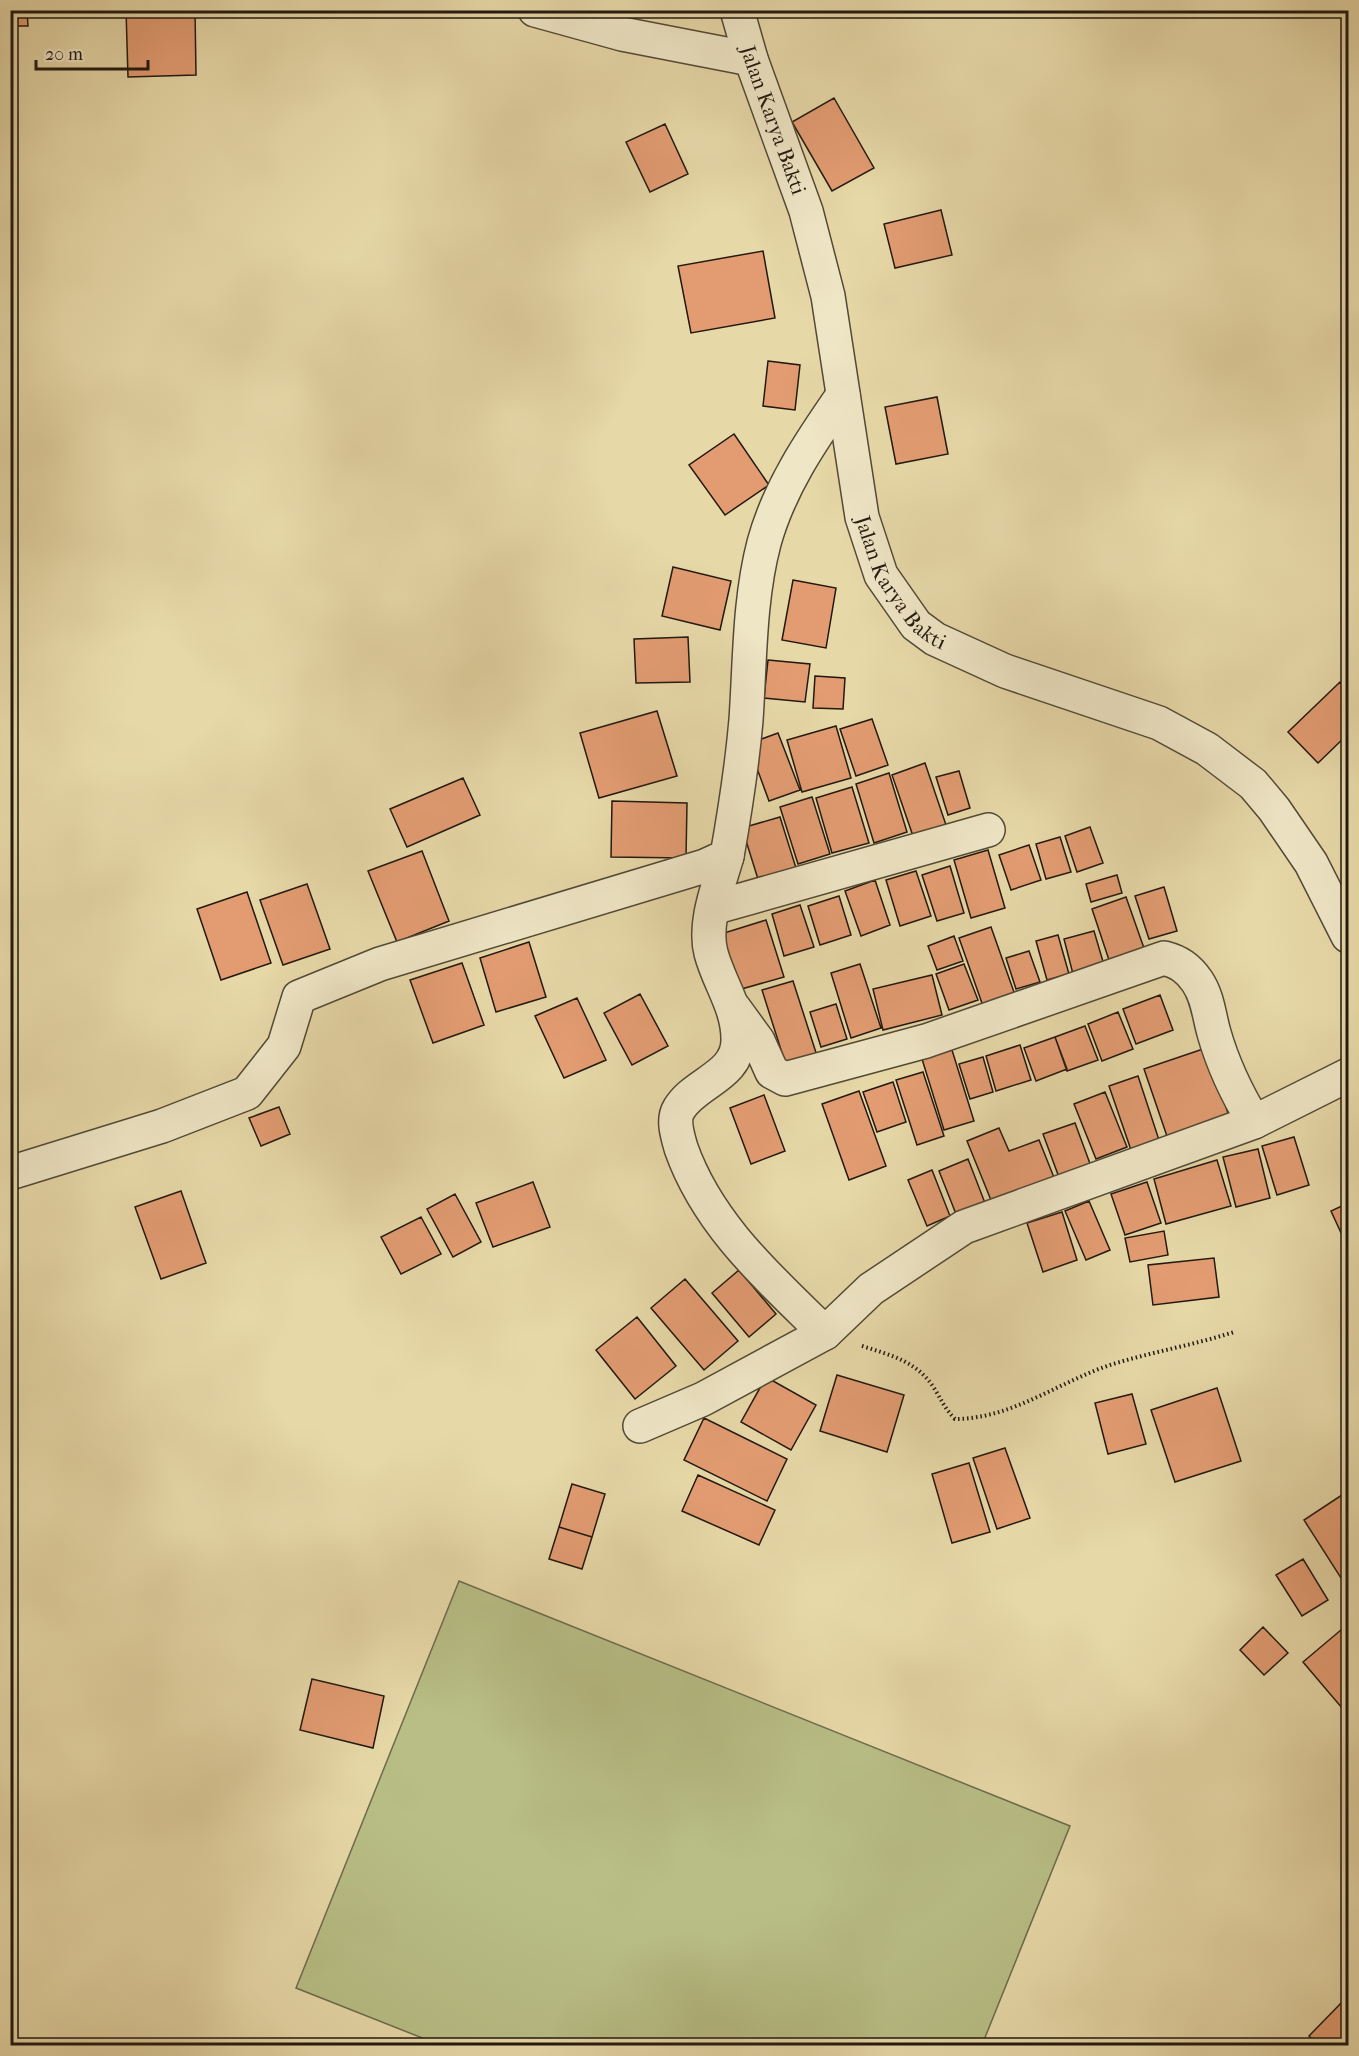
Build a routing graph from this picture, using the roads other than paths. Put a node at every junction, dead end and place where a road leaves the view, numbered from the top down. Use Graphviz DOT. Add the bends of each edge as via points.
graph roads {
  1 [pos="535,10"];
  2 [pos="737,10"];
  3 [pos="751,59"];
  4 [pos="843,394"];
  5 [pos="988,830"];
  6 [pos="727,856"];
  7 [pos="713,908"];
  8 [pos="1348,936"];
  9 [pos="734,1008"];
  10 [pos="1348,1075"];
  11 [pos="1254,1122"];
  12 [pos="10,1173"];
  13 [pos="825,1333"];
  14 [pos="640,1426"];
  1 -- 3 [label="street" via="622,34"];
  2 -- 3 [label="street, Jalan Karya Bakti"];
  3 -- 4 [label="street, Jalan Karya Bakti" via="806,211 828,296"];
  4 -- 6 [label="street" via="813,437 781,495 764,545 749,649 740,783"];
  4 -- 8 [label="street, Jalan Karya Bakti" via="862,517 872,550 881,575 916,626 935,639 1005,671 1159,723 1207,749 1253,784 1274,809 1311,864"];
  5 -- 7 [label="street"];
  6 -- 7 [label="street"];
  6 -- 12 [label="street" via="705,866 380,964 299,997 284,1046 247,1094 162,1126"];
  7 -- 9 [label="street" via="711,955"];
  9 -- 11 [label="street" via="758,1041 772,1072 785,1079 926,1041 1164,958 1180,963 1198,982 1237,1095"];
  9 -- 13 [label="street" via="739,1041 733,1060 721,1074 691,1093 677,1111 676,1133 690,1172 715,1216 746,1255"];
  10 -- 11 [label="street"];
  11 -- 13 [label="street" via="964,1227 871,1289"];
  13 -- 14 [label="street" via="703,1399"];
}
